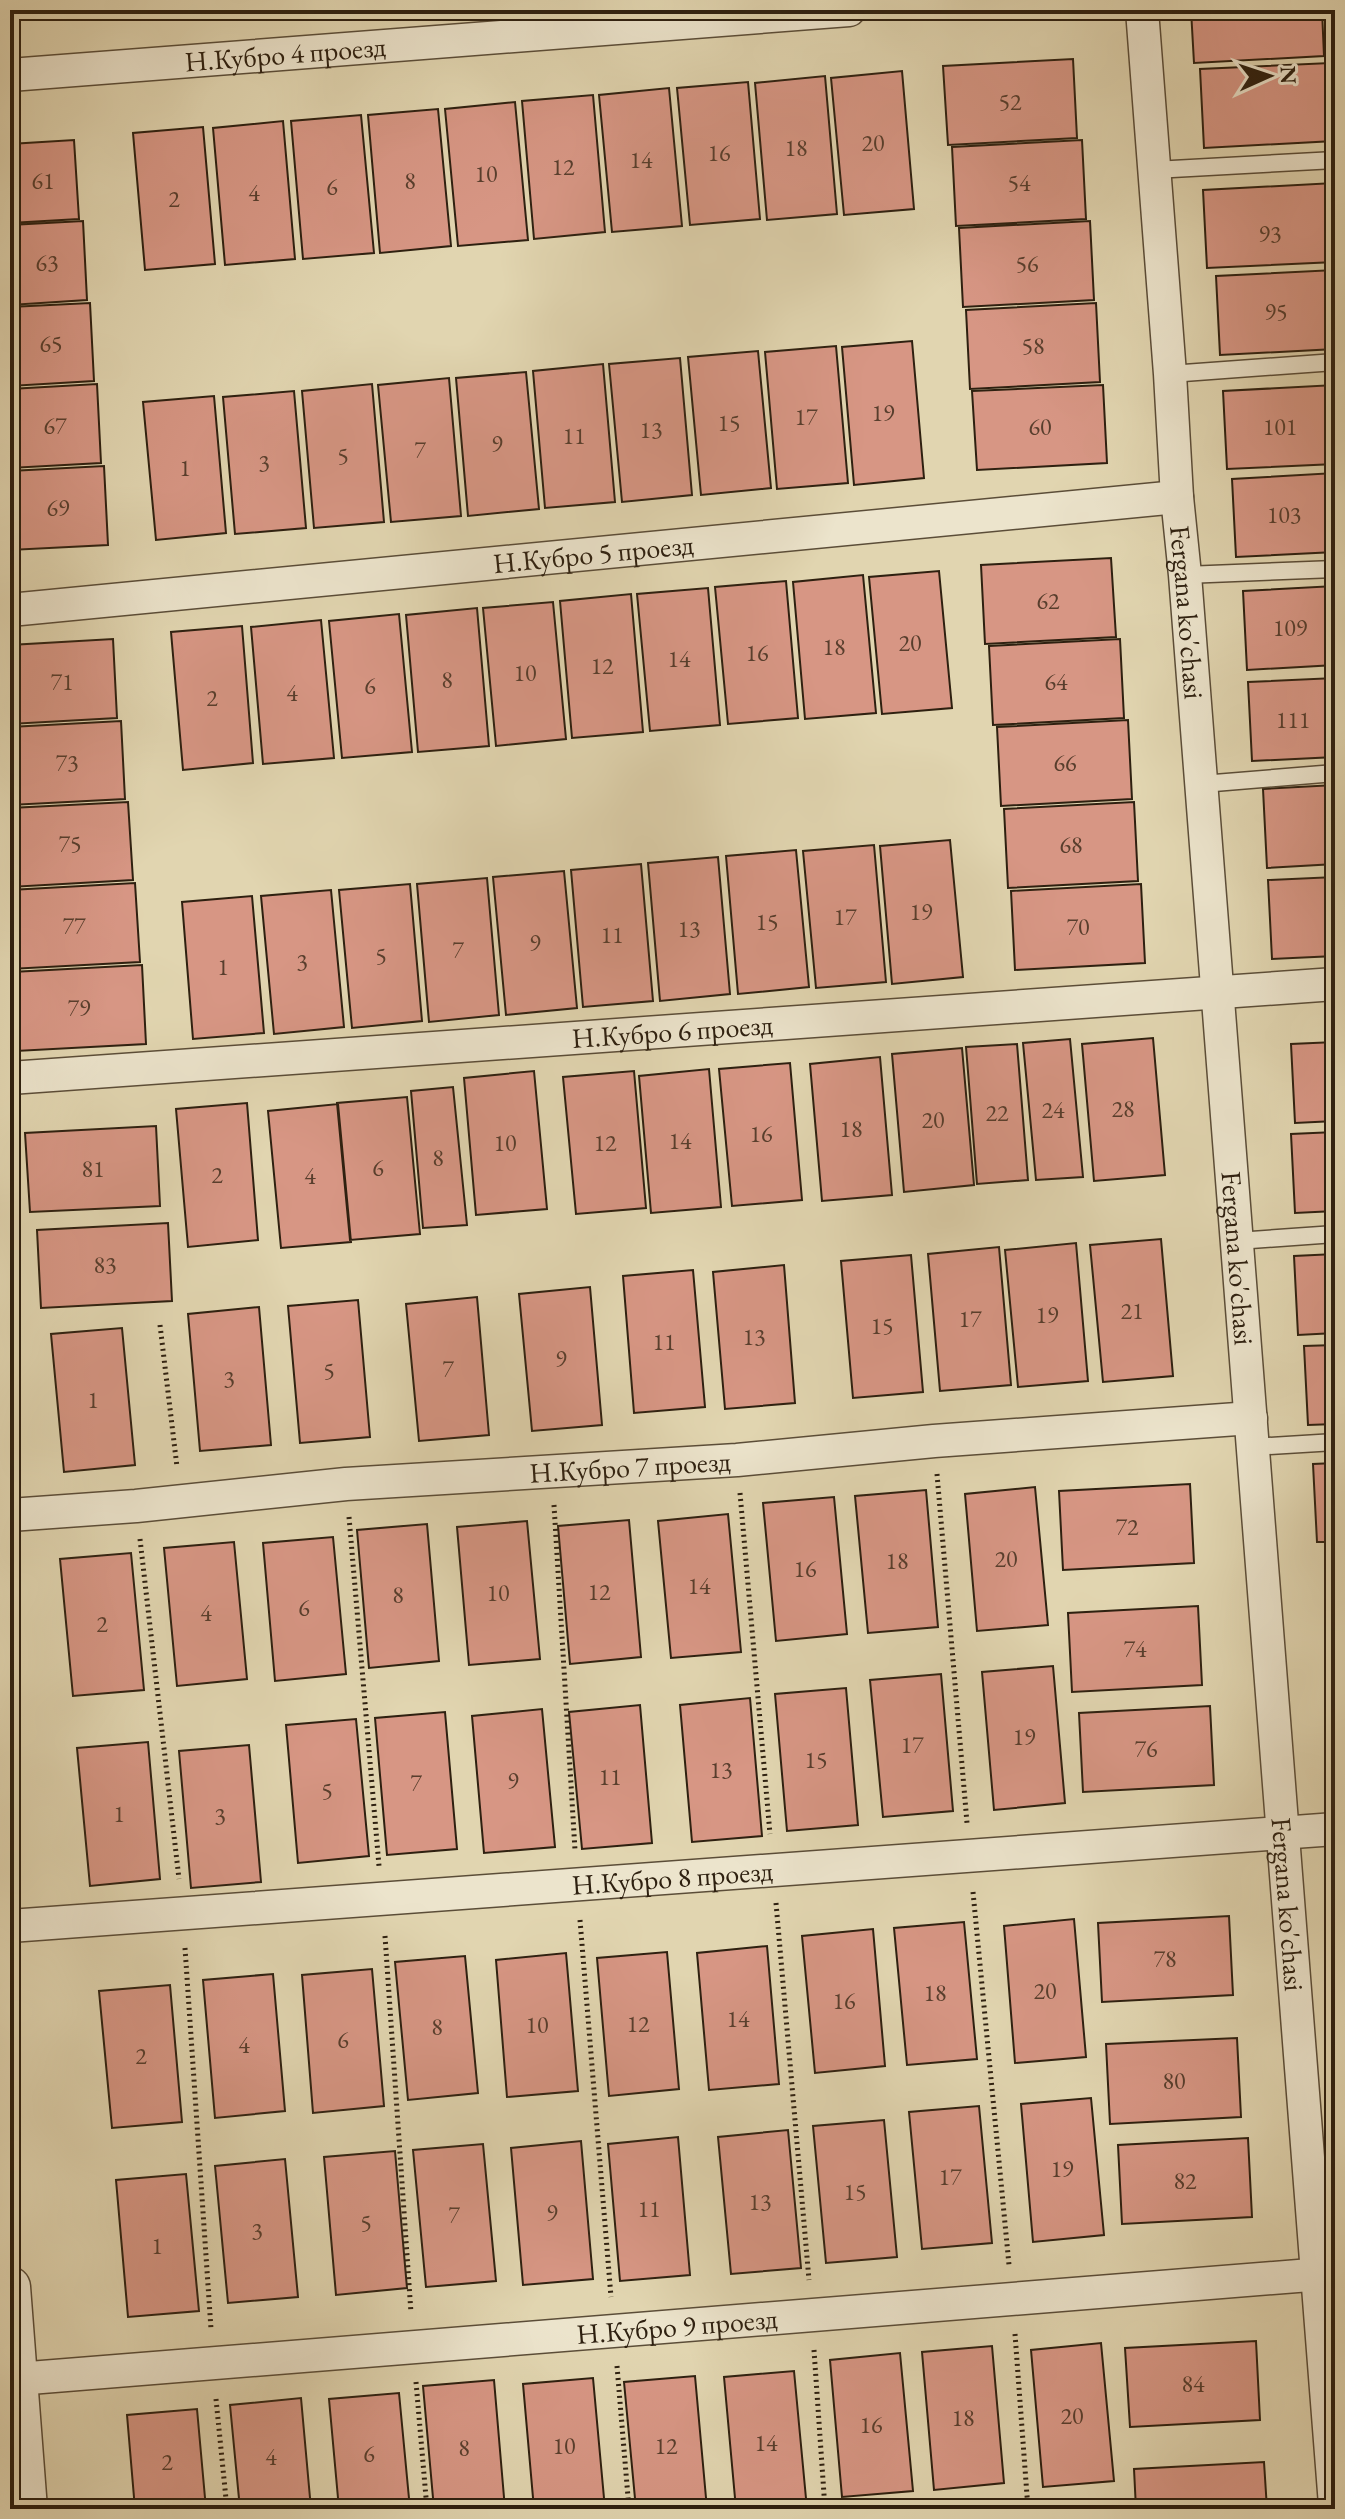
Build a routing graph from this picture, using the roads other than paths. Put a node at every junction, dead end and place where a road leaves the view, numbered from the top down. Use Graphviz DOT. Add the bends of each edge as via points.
graph roads {
  1 [pos="849,10"];
  2 [pos="1142,10"];
  3 [pos="10,75"];
  4 [pos="1335,160"];
  5 [pos="1154,170"];
  6 [pos="1335,362"];
  7 [pos="1170,374"];
  8 [pos="1177,497"];
  9 [pos="1335,569"];
  10 [pos="1185,575"];
  11 [pos="10,610"];
  12 [pos="1335,773"];
  13 [pos="1202,784"];
  14 [pos="1335,984"];
  15 [pos="1218,993"];
  16 [pos="10,1078"];
  17 [pos="1335,1234"];
  18 [pos="1237,1241"];
  19 [pos="1252,1432"];
  20 [pos="1335,1442"];
  21 [pos="10,1515"];
  22 [pos="1335,1829"];
  23 [pos="1283,1833"];
  24 [pos="10,1926"];
  25 [pos="1326,2273"];
  26 [pos="10,2287"];
  27 [pos="17,2379"];
  28 [pos="1335,2505"];
  29 [pos="27,2509"];
  1 -- 3 [label="street, Н.Кубро 4 проезд"];
  2 -- 5 [label="street, Fergana ko'chasi"];
  4 -- 5 [label="lane"];
  5 -- 7 [label="street, Fergana ko'chasi"];
  6 -- 7 [label="lane"];
  7 -- 8 [label="street, Fergana ko'chasi"];
  8 -- 10 [label="street, Fergana ko'chasi"];
  8 -- 11 [label="street, Н.Кубро 5 проезд"];
  9 -- 10 [label="lane"];
  10 -- 13 [label="street, Fergana ko'chasi"];
  12 -- 13 [label="lane"];
  13 -- 15 [label="street, Fergana ko'chasi"];
  14 -- 15 [label="street, Н.Кубро 6 проезд"];
  15 -- 16 [label="street, Н.Кубро 6 проезд"];
  15 -- 18 [label="street, Fergana ko'chasi"];
  17 -- 18 [label="lane"];
  18 -- 19 [label="street, Fergana ko'chasi"];
  19 -- 20 [label="lane"];
  19 -- 21 [label="street, Н.Кубро 7 проезд" via="934,1441 737,1460 346,1484"];
  19 -- 23 [label="street, Fergana ko'chasi"];
  22 -- 23 [label="street, Н.Кубро 8 проезд"];
  23 -- 24 [label="street, Н.Кубро 8 проезд"];
  23 -- 25 [label="street, Fergana ko'chasi"];
  25 -- 27 [label="street, Н.Кубро 9 проезд"];
  25 -- 28 [label="street, Fergana ko'chasi"];
  26 -- 27 [label="street"];
  27 -- 29 [label="street"];
}
